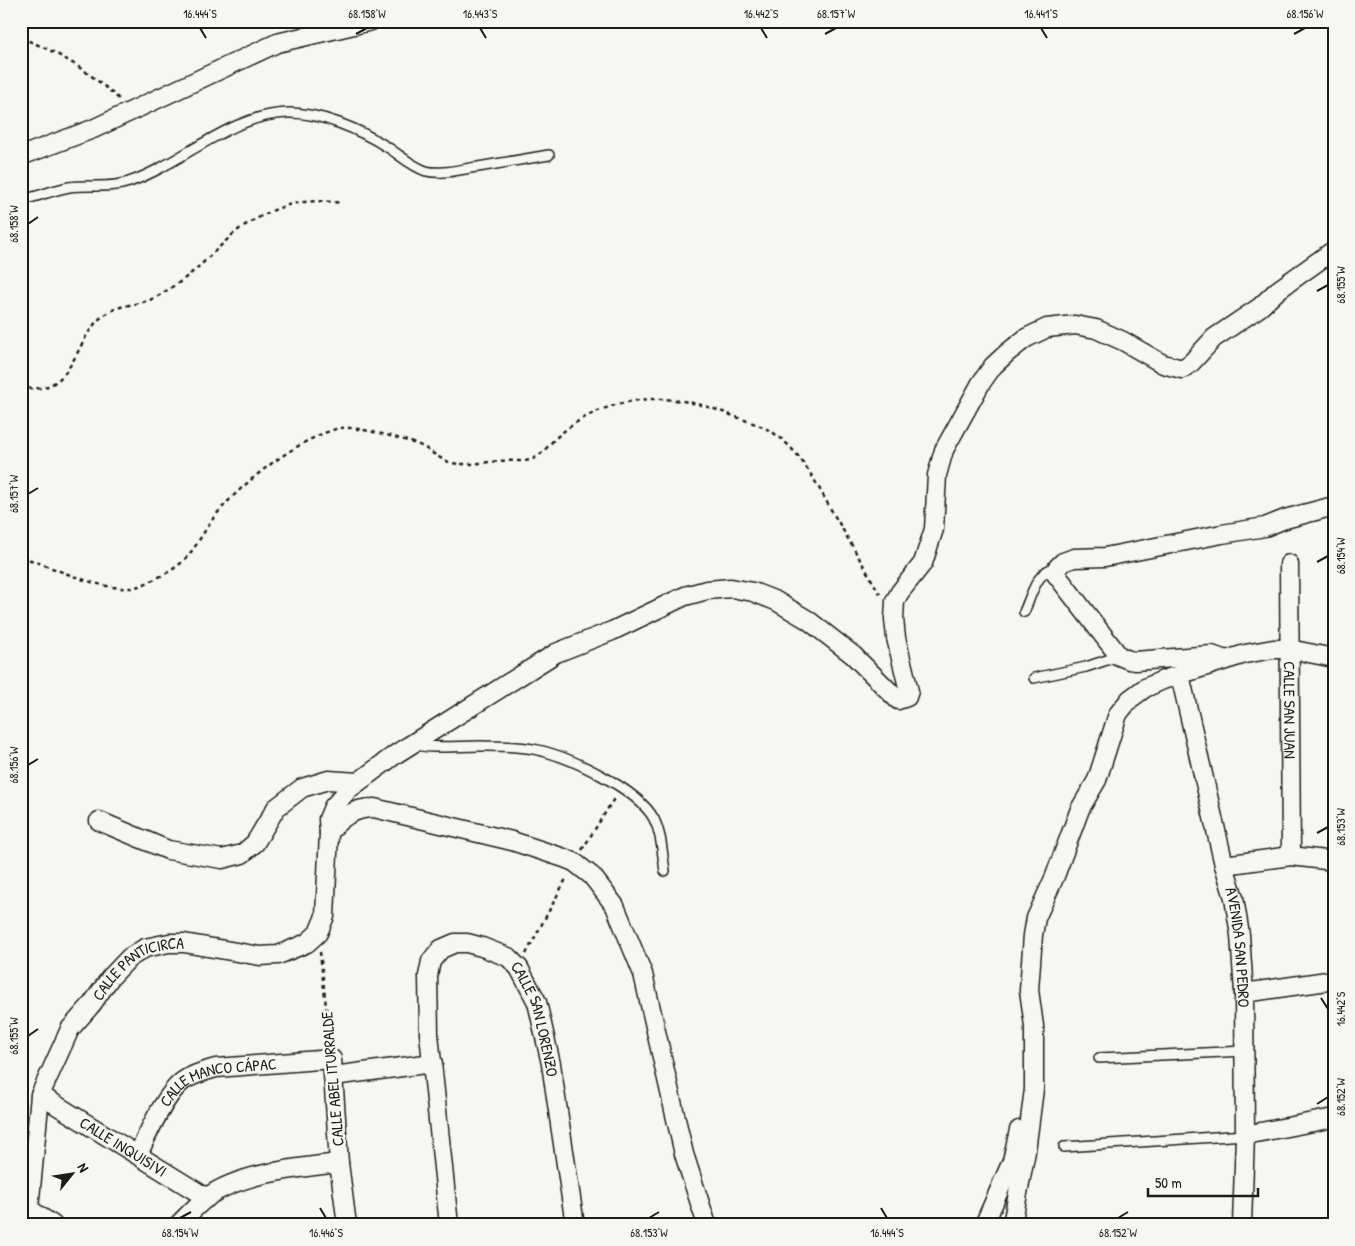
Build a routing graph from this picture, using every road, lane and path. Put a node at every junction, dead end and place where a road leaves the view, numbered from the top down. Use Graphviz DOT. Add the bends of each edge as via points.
graph roads {
  1 [pos="371,21"];
  2 [pos="21,38"];
  3 [pos="132,110"];
  4 [pos="549,155"];
  5 [pos="21,156"];
  6 [pos="21,200"];
  7 [pos="342,203"];
  8 [pos="1334,250"];
  9 [pos="21,386"];
  10 [pos="1334,506"];
  11 [pos="21,559"];
  12 [pos="1289,564"];
  13 [pos="1057,568"];
  14 [pos="895,601"];
  15 [pos="1024,612"];
  16 [pos="1289,650"];
  17 [pos="1120,656"];
  18 [pos="1334,658"];
  19 [pos="1226,661"];
  20 [pos="1180,675"];
  21 [pos="1034,678"];
  22 [pos="413,744"];
  23 [pos="358,782"];
  24 [pos="99,821"];
  25 [pos="329,833"];
  26 [pos="1291,856"];
  27 [pos="1334,860"];
  28 [pos="1224,865"];
  29 [pos="664,871"];
  30 [pos="318,933"];
  31 [pos="1334,980"];
  32 [pos="1244,993"];
  33 [pos="1245,1051"];
  34 [pos="1099,1058"];
  35 [pos="433,1063"];
  36 [pos="332,1068"];
  37 [pos="1034,1089"];
  38 [pos="40,1095"];
  39 [pos="1334,1118"];
  40 [pos="1245,1135"];
  41 [pos="1064,1147"];
  42 [pos="138,1155"];
  43 [pos="339,1163"];
  44 [pos="207,1198"];
  45 [pos="29,1209"];
  46 [pos="22,1225"];
  47 [pos="53,1225"];
  48 [pos="178,1225"];
  49 [pos="347,1225"];
  50 [pos="449,1225"];
  51 [pos="574,1225"];
  52 [pos="707,1225"];
  53 [pos="984,1225"];
  54 [pos="1012,1225"];
  55 [pos="1242,1225"];
  1 -- 3 [label="street" via="277,43"];
  2 -- 3 [label="path" via="64,57 98,79"];
  3 -- 5 [label="street" via="93,129"];
  4 -- 6 [label="lane" via="449,172 428,171 349,127 310,116 278,114 245,121 128,182 70,187"];
  7 -- 9 [label="path" via="318,200 290,204 244,226 174,286 147,301 122,305 103,316 90,328 72,363 50,385 28,389"];
  8 -- 14 [label="street" via="1214,338 1191,364 1182,369 1163,364 1096,329 1075,325 1046,328 1007,353 981,383 944,450 937,474 934,529 923,563"];
  10 -- 13 [label="street" via="1266,527 1105,557 1074,558"];
  11 -- 14 [label="path" via="110,588 142,586 185,560 221,508 268,466 311,439 342,427 390,435 424,447 450,462 470,465 531,460 580,420 603,409 663,398 705,405 774,432 793,449 808,471 880,594"];
  12 -- 16 [label="street, CALLE SAN JUAN"];
  13 -- 15 [label="lane" via="1042,574"];
  13 -- 17 [label="street" via="1055,573"];
  14 -- 22 [label="street" via="896,638 909,691 907,697 898,700 853,655 808,620 753,592 731,588 707,590 685,596 612,631 556,653"];
  16 -- 18 [label="street"];
  16 -- 19 [label="street" via="1273,649"];
  16 -- 26 [label="street, CALLE SAN JUAN"];
  17 -- 19 [label="street" via="1134,660 1212,655"];
  17 -- 21 [label="lane"];
  19 -- 20 [label="street"];
  20 -- 28 [label="street, AVENIDA SAN PEDRO"];
  20 -- 37 [label="street" via="1145,688 1118,714 1097,780 1080,809 1036,918 1029,990 1034,1026"];
  22 -- 23 [label="street"];
  22 -- 29 [label="lane" via="537,750 583,766 633,795 648,809 658,829"];
  23 -- 24 [label="street" via="328,780 302,788 276,808 255,843 242,854 222,859 168,850"];
  23 -- 25 [label="street" via="333,807 328,819"];
  25 -- 30 [label="street" via="325,916"];
  25 -- 52 [label="street" via="350,813 374,808 512,841 574,862 592,876 614,906 644,974 684,1154"];
  26 -- 27 [label="street"];
  26 -- 28 [label="street"];
  28 -- 32 [label="street, AVENIDA SAN PEDRO" via="1240,935"];
  30 -- 36 [label="path, CALLE ABEL ITURRALDE"];
  30 -- 38 [label="street, CALLE PANTICIRCA" via="307,943 278,956 184,943 145,948 129,958 110,978 70,1029"];
  31 -- 32 [label="street"];
  32 -- 33 [label="street, AVENIDA SAN PEDRO"];
  33 -- 34 [label="lane"];
  33 -- 40 [label="street, AVENIDA SAN PEDRO"];
  35 -- 36 [label="street, CALLE MANCO CÁPAC"];
  35 -- 50 [label="street, CALLE SAN LORENZO"];
  35 -- 51 [label="street, CALLE SAN LORENZO" via="429,1034 428,976 431,961 441,949 467,943 508,957 527,983 542,1024 551,1064"];
  36 -- 42 [label="street, CALLE MANCO CÁPAC" via="216,1068 195,1075 182,1082 170,1096 154,1120"];
  36 -- 43 [label="street, CALLE ABEL ITURRALDE"];
  37 -- 53 [label="street" via="1028,1095 1012,1161"];
  37 -- 54 [label="street"];
  38 -- 42 [label="street, CALLE INQUISIVI"];
  38 -- 45 [label="street, CALLE PANTICIRCA"];
  39 -- 40 [label="street"];
  40 -- 41 [label="lane"];
  40 -- 55 [label="street, AVENIDA SAN PEDRO"];
  42 -- 44 [label="street, CALLE INQUISIVI"];
  43 -- 44 [label="street" via="257,1176"];
  43 -- 49 [label="street, CALLE ABEL ITURRALDE"];
  44 -- 48 [label="street"];
  45 -- 46 [label="street, CALLE PANTICIRCA"];
  45 -- 47 [label="street"];
}
